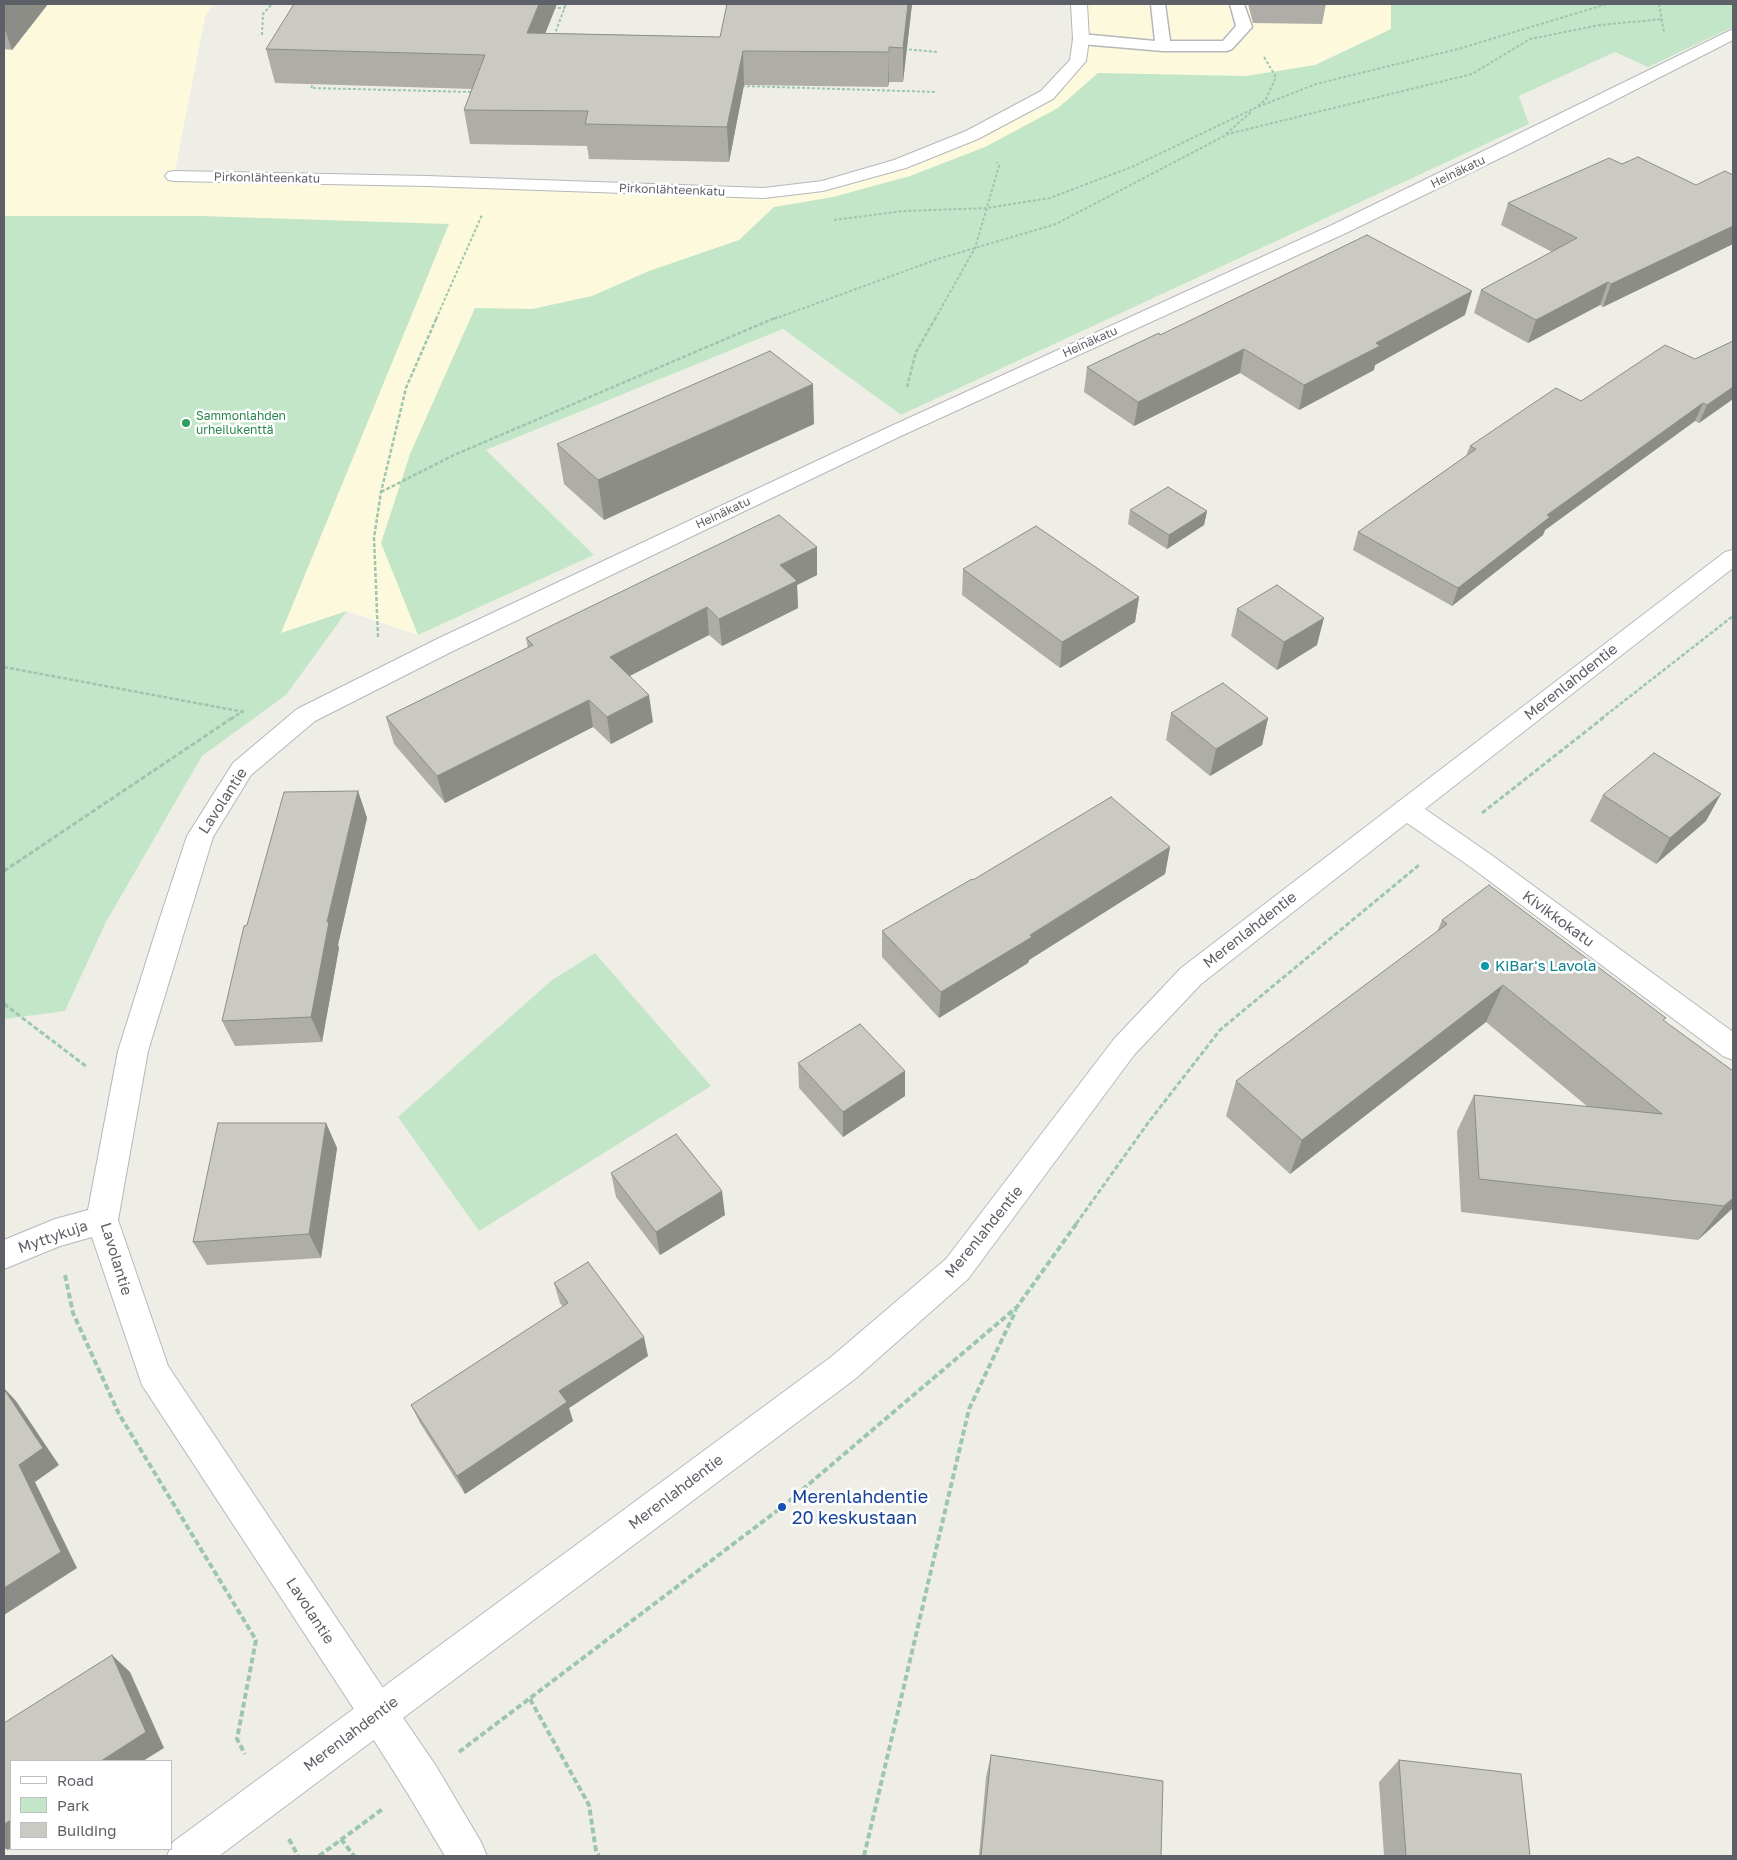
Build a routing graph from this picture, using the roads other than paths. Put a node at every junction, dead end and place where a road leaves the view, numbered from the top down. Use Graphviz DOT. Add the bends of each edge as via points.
graph roads {
  1 [pos="1079,4"];
  2 [pos="1158,4"];
  3 [pos="1237,4"];
  4 [pos="1733,34"];
  5 [pos="1081,39"];
  6 [pos="1163,46"];
  7 [pos="174,176"];
  8 [pos="1733,557"];
  9 [pos="445,645"];
  10 [pos="1406,809"];
  11 [pos="1733,1048"];
  12 [pos="102,1220"];
  13 [pos="4,1255"];
  14 [pos="378,1713"];
  15 [pos="187,1856"];
  16 [pos="467,1856"];
  1 -- 5 [label="street, Pirkonlähteenkatu"];
  2 -- 6 [label="lane"];
  3 -- 6 [label="lane" via="1244,26 1228,46"];
  4 -- 9 [label="street, Heinäkatu" via="1339,229 896,430"];
  5 -- 6 [label="lane"];
  5 -- 7 [label="street, Pirkonlähteenkatu" via="1078,61 1047,95 981,130 900,164 823,186 764,194"];
  8 -- 10 [label="street, Merenlahdentie"];
  9 -- 12 [label="street, Lavolantie" via="306,715 242,769 200,836 133,1051"];
  10 -- 11 [label="street, Kivikkokatu"];
  10 -- 14 [label="street, Merenlahdentie" via="1190,976 1124,1048 958,1269 843,1368"];
  12 -- 13 [label="street, Myttykuja" via="56,1233"];
  12 -- 14 [label="street, Lavolantie" via="154,1374"];
  14 -- 15 [label="street, Merenlahdentie"];
  14 -- 16 [label="street, Lavolantie"];
}
